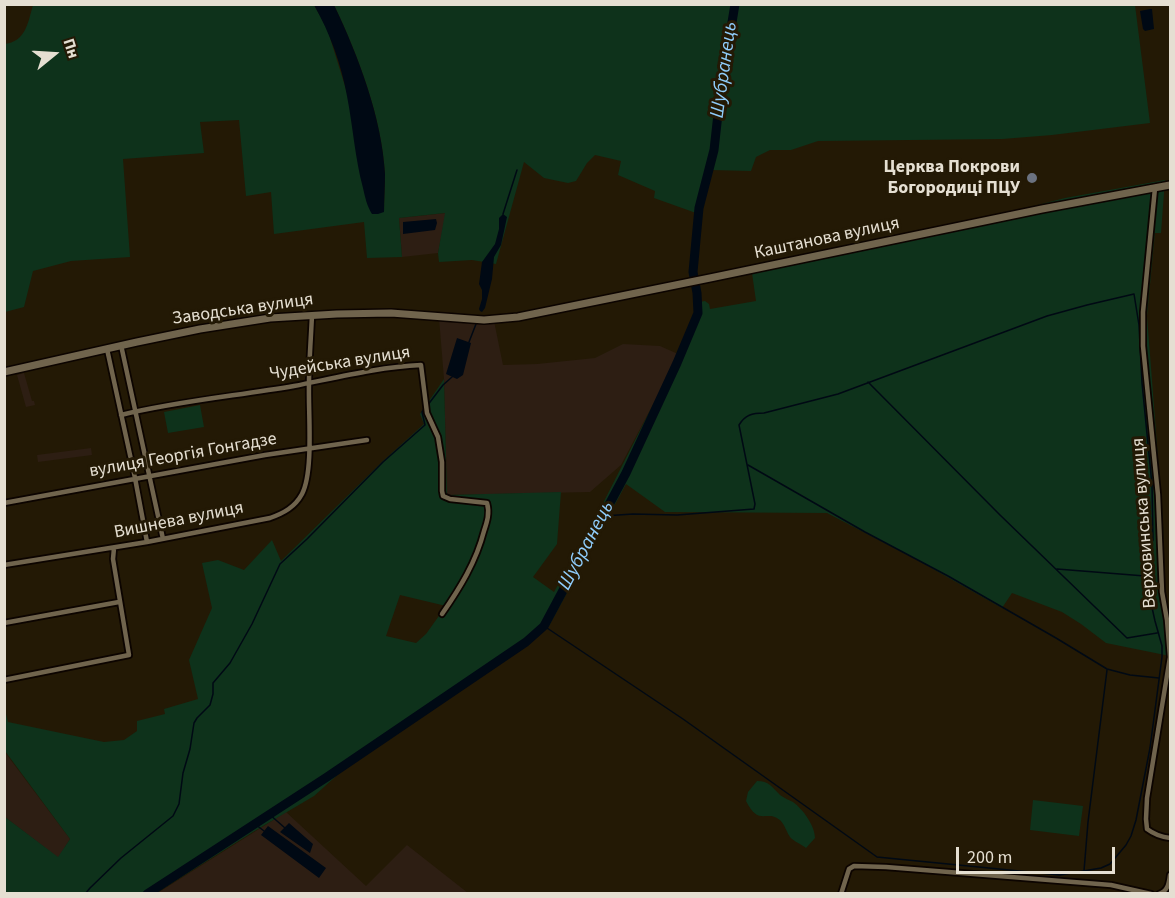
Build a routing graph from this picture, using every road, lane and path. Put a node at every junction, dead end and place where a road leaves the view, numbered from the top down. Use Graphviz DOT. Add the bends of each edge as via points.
graph roads {
  1 [pos="1170,185"];
  2 [pos="1155,188"];
  3 [pos="312,315"];
  4 [pos="487,320"];
  5 [pos="121,345"];
  6 [pos="107,349"];
  7 [pos="4,372"];
  8 [pos="309,382"];
  9 [pos="136,411"];
  10 [pos="121,415"];
  11 [pos="367,440"];
  12 [pos="309,448"];
  13 [pos="150,475"];
  14 [pos="135,478"];
  15 [pos="4,503"];
  16 [pos="163,539"];
  17 [pos="147,542"];
  18 [pos="114,548"];
  19 [pos="4,565"];
  20 [pos="119,602"];
  21 [pos="442,614"];
  22 [pos="4,623"];
  23 [pos="4,680"];
  24 [pos="1170,838"];
  25 [pos="1170,874"];
  26 [pos="1168,885"];
  27 [pos="841,894"];
  28 [pos="1151,894"];
  29 [pos="1159,894"];
  30 [pos="1168,894"];
  1 -- 2 [label="main road, Каштанова вулиця"];
  2 -- 4 [label="main road, Каштанова вулиця"];
  2 -- 24 [label="street, Верховинська вулиця" via="1143,346 1170,657 1146,819 1147,829 1153,834"];
  3 -- 4 [label="main road, Заводська вулиця" via="391,313"];
  3 -- 5 [label="main road, Заводська вулиця" via="200,329"];
  3 -- 8 [label="street, Вишнева вулиця"];
  5 -- 6 [label="main road, Заводська вулиця"];
  5 -- 9 [label="street"];
  6 -- 7 [label="main road, Заводська вулиця"];
  6 -- 10 [label="street"];
  8 -- 9 [label="street, Чудейська вулиця"];
  8 -- 12 [label="street, Вишнева вулиця"];
  8 -- 21 [label="street, Чудейська вулиця" via="420,365 427,413 438,437 443,496 487,503 489,509 475,561"];
  9 -- 10 [label="street, Чудейська вулиця"];
  9 -- 13 [label="street"];
  10 -- 14 [label="street"];
  11 -- 12 [label="street, вулиця Георгія Гонгадзе"];
  12 -- 13 [label="street, вулиця Георгія Гонгадзе"];
  12 -- 16 [label="street, Вишнева вулиця" via="307,482 285,513"];
  13 -- 14 [label="street, вулиця Георгія Гонгадзе"];
  13 -- 16 [label="street"];
  14 -- 15 [label="street, вулиця Георгія Гонгадзе"];
  14 -- 17 [label="street"];
  16 -- 17 [label="street, Вишнева вулиця"];
  17 -- 18 [label="street, Вишнева вулиця"];
  18 -- 19 [label="street, Вишнева вулиця"];
  18 -- 20 [label="street"];
  20 -- 22 [label="street"];
  20 -- 23 [label="street" via="129,655"];
  25 -- 26 [label="street"];
  26 -- 29 [label="street"];
  26 -- 30 [label="street"];
  27 -- 28 [label="street" via="849,869 854,866 1111,885"];
}
